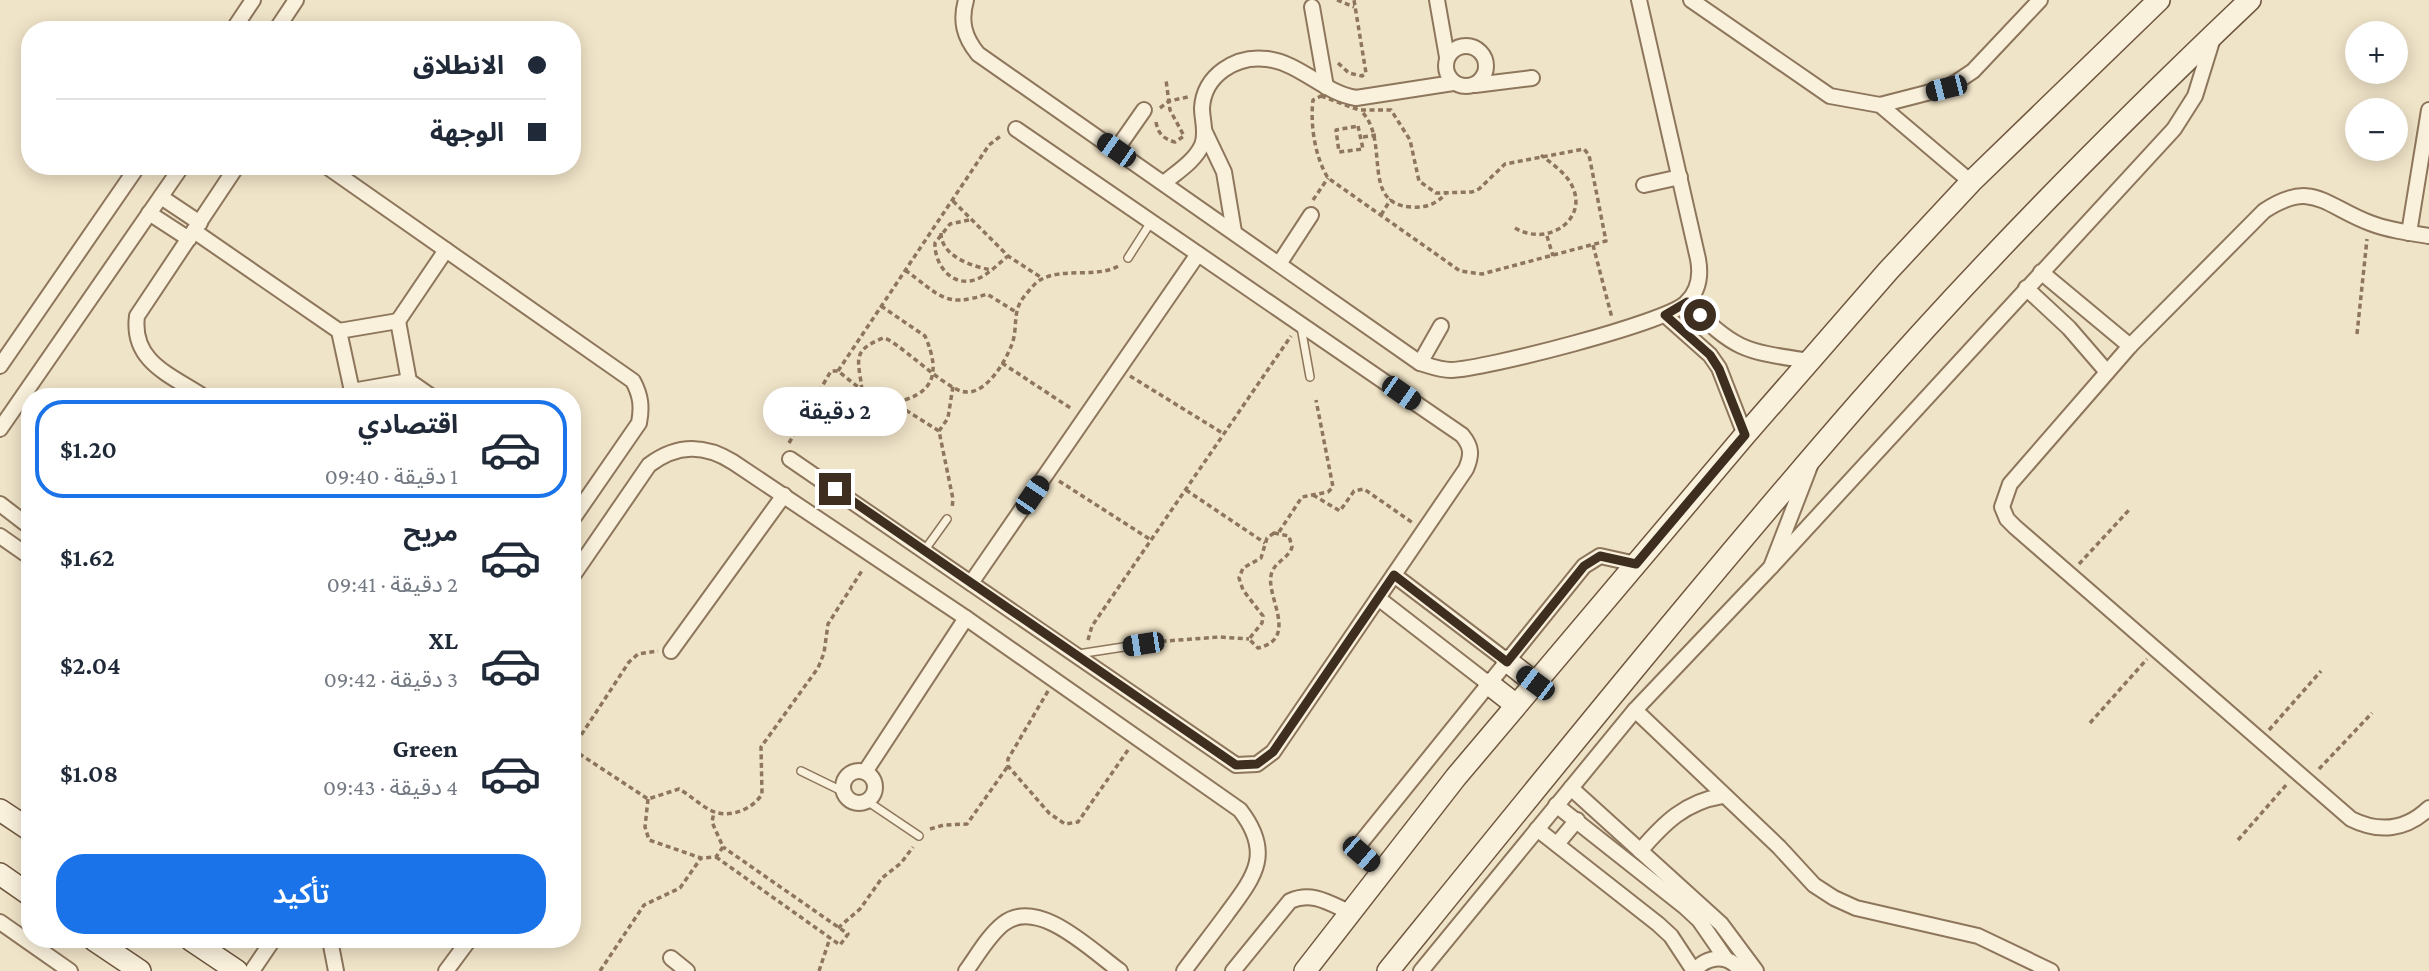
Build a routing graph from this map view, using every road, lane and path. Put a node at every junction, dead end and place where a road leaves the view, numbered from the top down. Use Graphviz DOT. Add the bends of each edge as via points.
graph roads {
  1 [pos="253,0"];
  2 [pos="296,0"];
  3 [pos="966,0"];
  4 [pos="1337,0"];
  5 [pos="1354,0"];
  6 [pos="1437,0"];
  7 [pos="1639,0"];
  8 [pos="1691,0"];
  9 [pos="2040,0"];
  10 [pos="2159,0"];
  11 [pos="2249,0"];
  12 [pos="1312,7"];
  13 [pos="1356,7"];
  14 [pos="239,21"];
  15 [pos="282,21"];
  16 [pos="2214,34"];
  17 [pos="1447,57"];
  18 [pos="1336,60"];
  19 [pos="1532,78"];
  20 [pos="1166,80"];
  21 [pos="1453,83"];
  22 [pos="1474,85"];
  23 [pos="1326,87"];
  24 [pos="1169,101"];
  25 [pos="1880,105"];
  26 [pos="1144,110"];
  27 [pos="1359,110"];
  28 [pos="2429,110"];
  29 [pos="1016,129"];
  30 [pos="1204,130"];
  31 [pos="1376,135"];
  32 [pos="1363,138"];
  33 [pos="1116,150"];
  34 [pos="1541,155"];
  35 [pos="132,175"];
  36 [pos="176,175"];
  37 [pos="231,175"];
  38 [pos="339,175"];
  39 [pos="1680,177"];
  40 [pos="1971,182"];
  41 [pos="1164,183"];
  42 [pos="1644,185"];
  43 [pos="1446,193"];
  44 [pos="161,197"];
  45 [pos="1391,199"];
  46 [pos="952,200"];
  47 [pos="149,213"];
  48 [pos="1311,215"];
  49 [pos="1381,216"];
  50 [pos="969,220"];
  51 [pos="1151,222"];
  52 [pos="2369,223"];
  53 [pos="1515,228"];
  54 [pos="194,231"];
  55 [pos="1234,232"];
  56 [pos="940,233"];
  57 [pos="2409,233"];
  58 [pos="1547,236"];
  59 [pos="2429,236"];
  60 [pos="1593,245"];
  61 [pos="446,250"];
  62 [pos="1198,254"];
  63 [pos="1008,256"];
  64 [pos="1553,256"];
  65 [pos="1125,261"];
  66 [pos="1279,264"];
  67 [pos="905,270"];
  68 [pos="991,270"];
  69 [pos="2041,272"];
  70 [pos="1042,278"];
  71 [pos="2026,288"];
  72 [pos="1687,302"];
  73 [pos="881,306"];
  74 [pos="1016,312"];
  75 [pos="1665,315"];
  76 [pos="398,321"];
  77 [pos="1300,323"];
  78 [pos="1441,326"];
  79 [pos="339,331"];
  80 [pos="1616,332"];
  81 [pos="2357,334"];
  82 [pos="2130,346"];
  83 [pos="1811,361"];
  84 [pos="1002,363"];
  85 [pos="1420,363"];
  86 [pos="0,366"];
  87 [pos="1118,369"];
  88 [pos="838,371"];
  89 [pos="2107,372"];
  90 [pos="933,373"];
  91 [pos="1310,377"];
  92 [pos="409,381"];
  93 [pos="953,386"];
  94 [pos="28,388"];
  95 [pos="190,388"];
  96 [pos="349,388"];
  97 [pos="377,388"];
  98 [pos="419,388"];
  99 [pos="862,390"];
  100 [pos="21,399"];
  101 [pos="1316,400"];
  102 [pos="886,404"];
  103 [pos="1085,418"];
  104 [pos="0,429"];
  105 [pos="939,431"];
  106 [pos="1224,434"];
  107 [pos="1745,435"];
  108 [pos="1814,455"];
  109 [pos="790,459"];
  110 [pos="1047,473"];
  111 [pos="1186,489"];
  112 [pos="1311,494"];
  113 [pos="784,495"];
  114 [pos="0,504"];
  115 [pos="581,507"];
  116 [pos="2129,510"];
  117 [pos="949,515"];
  118 [pos="21,520"];
  119 [pos="1423,531"];
  120 [pos="1279,532"];
  121 [pos="0,537"];
  122 [pos="1152,540"];
  123 [pos="1265,543"];
  124 [pos="21,550"];
  125 [pos="924,551"];
  126 [pos="872,555"];
  127 [pos="581,564"];
  128 [pos="1636,564"];
  129 [pos="1771,567"];
  130 [pos="2071,573"];
  131 [pos="1394,575"];
  132 [pos="971,583"];
  133 [pos="1378,598"];
  134 [pos="966,618"];
  135 [pos="1249,639"];
  136 [pos="1153,642"];
  137 [pos="1143,644"];
  138 [pos="2155,649"];
  139 [pos="671,651"];
  140 [pos="1083,654"];
  141 [pos="1507,662"];
  142 [pos="2321,671"];
  143 [pos="1055,681"];
  144 [pos="1535,683"];
  145 [pos="1489,684"];
  146 [pos="1516,705"];
  147 [pos="1635,710"];
  148 [pos="2372,713"];
  149 [pos="2090,723"];
  150 [pos="581,736"];
  151 [pos="1137,738"];
  152 [pos="2261,739"];
  153 [pos="581,755"];
  154 [pos="1008,766"];
  155 [pos="802,771"];
  156 [pos="865,772"];
  157 [pos="2303,777"];
  158 [pos="1571,788"];
  159 [pos="844,792"];
  160 [pos="1722,796"];
  161 [pos="648,799"];
  162 [pos="867,801"];
  163 [pos="1556,805"];
  164 [pos="2429,808"];
  165 [pos="0,810"];
  166 [pos="714,813"];
  167 [pos="1577,820"];
  168 [pos="21,824"];
  169 [pos="1537,829"];
  170 [pos="919,836"];
  171 [pos="2238,840"];
  172 [pos="1557,844"];
  173 [pos="723,847"];
  174 [pos="1640,851"];
  175 [pos="733,854"];
  176 [pos="716,857"];
  177 [pos="701,858"];
  178 [pos="726,864"];
  179 [pos="753,868"];
  180 [pos="1381,872"];
  181 [pos="0,874"];
  182 [pos="746,879"];
  183 [pos="21,889"];
  184 [pos="782,889"];
  185 [pos="775,899"];
  186 [pos="812,909"];
  187 [pos="1349,912"];
  188 [pos="805,920"];
  189 [pos="0,922"];
  190 [pos="831,923"];
  191 [pos="838,928"];
  192 [pos="825,934"];
  193 [pos="21,937"];
  194 [pos="830,937"];
  195 [pos="37,948"];
  196 [pos="106,948"];
  197 [pos="203,948"];
  198 [pos="268,948"];
  199 [pos="332,948"];
  200 [pos="463,948"];
  201 [pos="671,958"];
  202 [pos="1726,959"];
  203 [pos="70,971"];
  204 [pos="140,971"];
  205 [pos="237,971"];
  206 [pos="252,971"];
  207 [pos="336,971"];
  208 [pos="446,971"];
  209 [pos="600,971"];
  210 [pos="687,971"];
  211 [pos="819,971"];
  212 [pos="965,971"];
  213 [pos="1120,971"];
  214 [pos="1184,971"];
  215 [pos="1233,971"];
  216 [pos="1305,971"];
  217 [pos="1388,971"];
  218 [pos="1421,971"];
  219 [pos="1694,971"];
  220 [pos="1741,971"];
  221 [pos="1756,971"];
  222 [pos="2051,971"];
  1 -- 14 [label="street"];
  2 -- 15 [label="street"];
  3 -- 33 [label="street" via="962,22 978,54"];
  4 -- 13 [label="path"];
  5 -- 13 [label="path"];
  6 -- 17 [label="street"];
  7 -- 39 [label="street"];
  8 -- 25 [label="street" via="1830,96"];
  9 -- 25 [label="street" via="1958,81"];
  10 -- 40 [label="street"];
  11 -- 16 [label="street"];
  12 -- 23 [label="street"];
  13 -- 18 [label="path" via="1366,73 1349,74"];
  16 -- 69 [label="street" via="2195,96 2174,129"];
  16 -- 108 [label="street" via="2010,239"];
  17 -- 21 [label="street" via="1446,71"];
  17 -- 22 [label="street" via="1465,46 1483,55 1486,69"];
  19 -- 22 [label="street"];
  20 -- 24 [label="path"];
  21 -- 22 [label="street"];
  21 -- 23 [label="street" via="1363,99"];
  23 -- 30 [label="street" via="1268,59 1232,64 1207,85"];
  24 -- 24 [label="path" via="1172,117 1183,130 1181,141 1166,139 1156,124 1156,115"];
  25 -- 40 [label="street"];
  26 -- 33 [label="street"];
  27 -- 31 [label="path"];
  27 -- 43 [label="path" via="1391,110 1410,140 1419,181 1429,191"];
  27 -- 49 [label="path" via="1321,96 1313,100 1319,163 1328,178"];
  28 -- 57 [label="street"];
  29 -- 46 [label="path" via="989,145"];
  29 -- 51 [label="street"];
  30 -- 41 [label="street" via="1198,152"];
  30 -- 55 [label="street" via="1224,172"];
  31 -- 32 [label="path"];
  31 -- 45 [label="path" via="1378,181"];
  32 -- 32 [label="path" via="1363,149 1340,153 1335,132 1359,126"];
  33 -- 41 [label="street"];
  34 -- 43 [label="path" via="1504,164 1476,191"];
  34 -- 58 [label="path" via="1570,183 1574,195 1569,221"];
  34 -- 60 [label="path" via="1579,148 1587,152 1607,239"];
  35 -- 86 [label="street"];
  36 -- 44 [label="street"];
  37 -- 54 [label="street"];
  38 -- 61 [label="street"];
  39 -- 42 [label="street"];
  39 -- 72 [label="street" via="1700,268 1697,286"];
  40 -- 83 [label="street"];
  41 -- 55 [label="street"];
  43 -- 45 [label="path" via="1421,208"];
  44 -- 47 [label="street"];
  44 -- 54 [label="street"];
  45 -- 49 [label="path"];
  46 -- 50 [label="path"];
  46 -- 67 [label="path"];
  47 -- 54 [label="street"];
  47 -- 94 [label="street"];
  48 -- 66 [label="street"];
  49 -- 64 [label="path" via="1469,274"];
  50 -- 56 [label="path" via="950,224"];
  50 -- 63 [label="path"];
  51 -- 62 [label="street"];
  51 -- 65 [label="lane"];
  52 -- 57 [label="street"];
  52 -- 81 [label="path"];
  52 -- 82 [label="street" via="2318,197 2298,195 2281,200 2264,211"];
  53 -- 58 [label="path"];
  54 -- 79 [label="street"];
  54 -- 95 [label="street" via="137,316 135,332 148,360"];
  55 -- 66 [label="street"];
  56 -- 68 [label="path" via="949,253"];
  56 -- 68 [label="path" via="937,260 950,277 972,281"];
  57 -- 59 [label="street"];
  58 -- 64 [label="path"];
  60 -- 64 [label="path"];
  60 -- 80 [label="path"];
  61 -- 76 [label="street"];
  61 -- 115 [label="street" via="622,372 640,394 639,423"];
  62 -- 77 [label="street"];
  62 -- 87 [label="street"];
  63 -- 68 [label="path"];
  63 -- 70 [label="path"];
  65 -- 70 [label="path" via="1109,270"];
  66 -- 85 [label="street"];
  67 -- 73 [label="path"];
  67 -- 74 [label="path" via="952,302 987,294"];
  69 -- 71 [label="street"];
  69 -- 82 [label="street"];
  70 -- 74 [label="path"];
  71 -- 89 [label="street"];
  71 -- 129 [label="street"];
  72 -- 75 [label="street"];
  72 -- 83 [label="street" via="1739,347"];
  73 -- 88 [label="path"];
  73 -- 90 [label="path" via="925,336"];
  74 -- 84 [label="path" via="1012,344"];
  75 -- 80 [label="street"];
  75 -- 107 [label="street" via="1710,355"];
  76 -- 79 [label="street"];
  76 -- 92 [label="street"];
  77 -- 91 [label="lane"];
  77 -- 106 [label="path"];
  77 -- 119 [label="street" via="1469,443 1466,469"];
  78 -- 85 [label="street"];
  79 -- 96 [label="street"];
  80 -- 85 [label="street" via="1465,368 1442,369"];
  82 -- 89 [label="street"];
  83 -- 107 [label="street"];
  84 -- 93 [label="path" via="994,376 973,392"];
  84 -- 103 [label="path"];
  87 -- 103 [label="street"];
  87 -- 106 [label="path"];
  88 -- 99 [label="path"];
  88 -- 109 [label="path" via="831,371 789,443"];
  89 -- 130 [label="street" via="2004,496 2002,508 2007,519"];
  90 -- 93 [label="path"];
  90 -- 99 [label="path" via="894,341 883,338 858,355"];
  90 -- 102 [label="path" via="929,387 915,399"];
  92 -- 97 [label="street"];
  92 -- 98 [label="street"];
  93 -- 105 [label="path" via="953,402"];
  99 -- 102 [label="path"];
  100 -- 104 [label="street"];
  101 -- 112 [label="path" via="1333,487"];
  102 -- 105 [label="path" via="904,409"];
  103 -- 110 [label="street"];
  105 -- 117 [label="path" via="953,499"];
  106 -- 111 [label="path"];
  107 -- 128 [label="street"];
  108 -- 129 [label="street"];
  108 -- 217 [label="street"];
  109 -- 125 [label="street"];
  110 -- 122 [label="path"];
  110 -- 132 [label="street"];
  111 -- 122 [label="path"];
  111 -- 123 [label="path"];
  112 -- 119 [label="path" via="1340,510 1354,491 1364,489"];
  112 -- 120 [label="path" via="1302,497"];
  113 -- 126 [label="street"];
  113 -- 127 [label="street" via="720,454 706,449 676,450 649,465"];
  113 -- 139 [label="street"];
  114 -- 118 [label="street"];
  116 -- 130 [label="path"];
  117 -- 125 [label="lane"];
  119 -- 131 [label="street"];
  120 -- 123 [label="path"];
  120 -- 135 [label="path" via="1289,536 1292,547 1272,572 1270,588 1279,608 1279,625 1265,646 1258,648"];
  121 -- 124 [label="street"];
  122 -- 140 [label="path" via="1092,626"];
  123 -- 135 [label="path" via="1261,558 1240,573 1243,590 1263,617"];
  125 -- 132 [label="street"];
  126 -- 134 [label="street"];
  126 -- 166 [label="path" via="828,624 818,668 761,747 764,785 759,799 746,810"];
  128 -- 141 [label="street" via="1600,556 1584,566"];
  128 -- 144 [label="street"];
  129 -- 147 [label="street"];
  130 -- 138 [label="street"];
  131 -- 133 [label="street"];
  131 -- 141 [label="street"];
  132 -- 140 [label="street"];
  133 -- 140 [label="street" via="1273,752 1247,766 1236,765"];
  133 -- 145 [label="street"];
  134 -- 143 [label="street"];
  134 -- 156 [label="street"];
  135 -- 136 [label="path"];
  137 -- 140 [label="lane"];
  138 -- 149 [label="path"];
  138 -- 152 [label="street"];
  139 -- 150 [label="path" via="650,651 633,658"];
  141 -- 144 [label="street"];
  141 -- 145 [label="street"];
  142 -- 152 [label="path"];
  143 -- 151 [label="street"];
  143 -- 154 [label="path" via="1010,753"];
  144 -- 146 [label="street"];
  145 -- 146 [label="street"];
  145 -- 180 [label="street" via="1359,845 1361,854"];
  146 -- 180 [label="street"];
  147 -- 158 [label="street"];
  147 -- 160 [label="street"];
  148 -- 157 [label="path"];
  151 -- 154 [label="path" via="1082,818 1072,824 1049,813"];
  151 -- 214 [label="street" via="1240,810 1258,849 1254,877"];
  152 -- 157 [label="street"];
  153 -- 161 [label="path"];
  154 -- 170 [label="path" via="967,824 937,826"];
  155 -- 159 [label="lane"];
  156 -- 159 [label="street" via="851,773"];
  156 -- 162 [label="street" via="875,790"];
  157 -- 164 [label="street" via="2351,819 2367,827 2400,826"];
  157 -- 171 [label="path"];
  158 -- 163 [label="street"];
  158 -- 174 [label="street"];
  159 -- 162 [label="street" via="853,802"];
  160 -- 174 [label="street" via="1678,812"];
  160 -- 222 [label="street" via="1814,885 1834,898 1856,908 1978,936"];
  161 -- 166 [label="path" via="679,789"];
  161 -- 177 [label="path" via="645,827 649,840"];
  162 -- 170 [label="lane"];
  163 -- 167 [label="street"];
  163 -- 169 [label="street"];
  165 -- 168 [label="street"];
  166 -- 173 [label="path" via="712,822"];
  167 -- 172 [label="street"];
  167 -- 202 [label="street" via="1699,920"];
  169 -- 172 [label="street"];
  169 -- 218 [label="street"];
  170 -- 191 [label="path" via="901,863"];
  172 -- 219 [label="street" via="1671,936"];
  173 -- 175 [label="path"];
  173 -- 176 [label="path"];
  174 -- 221 [label="street" via="1721,924"];
  175 -- 178 [label="path"];
  175 -- 179 [label="path"];
  176 -- 177 [label="path"];
  176 -- 178 [label="path"];
  177 -- 209 [label="path" via="680,888 644,905"];
  178 -- 182 [label="path"];
  179 -- 182 [label="path"];
  179 -- 184 [label="path"];
  180 -- 187 [label="street"];
  181 -- 183 [label="street"];
  182 -- 185 [label="path"];
  184 -- 185 [label="path"];
  184 -- 186 [label="path"];
  185 -- 188 [label="path"];
  186 -- 188 [label="path"];
  186 -- 190 [label="path"];
  187 -- 215 [label="street" via="1317,897 1302,895 1290,901"];
  187 -- 216 [label="street"];
  188 -- 192 [label="path"];
  189 -- 193 [label="street"];
  190 -- 191 [label="path"];
  190 -- 192 [label="path"];
  191 -- 194 [label="path" via="848,934 840,945"];
  192 -- 194 [label="path"];
  194 -- 211 [label="path"];
  195 -- 203 [label="street"];
  196 -- 204 [label="street"];
  197 -- 205 [label="street"];
  198 -- 206 [label="street"];
  199 -- 207 [label="street"];
  200 -- 208 [label="street"];
  201 -- 210 [label="street"];
  202 -- 219 [label="street" via="1705,961"];
  202 -- 220 [label="street"];
  212 -- 213 [label="street" via="1004,923 1034,915 1049,920"];
}
